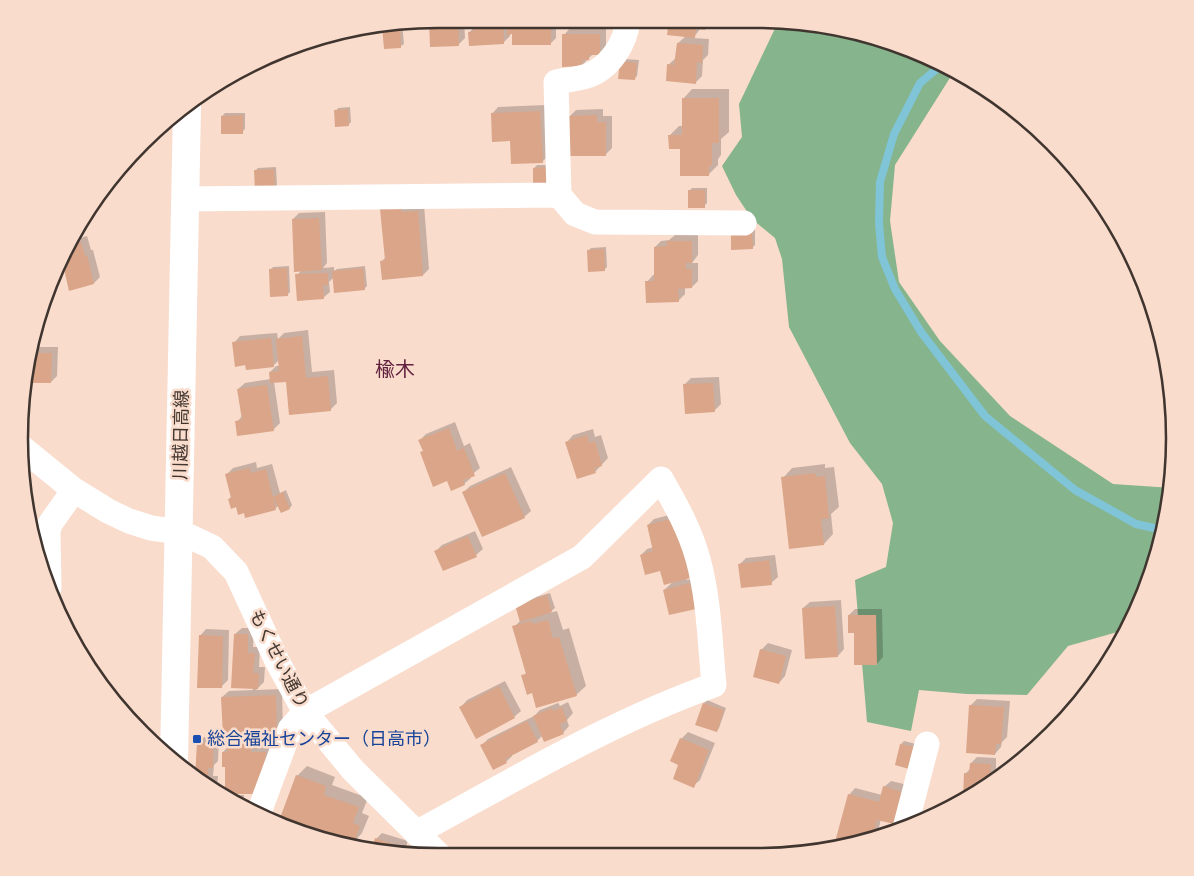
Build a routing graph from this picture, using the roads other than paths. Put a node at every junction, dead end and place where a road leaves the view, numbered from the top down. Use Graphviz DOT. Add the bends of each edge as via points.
graph roads {
  1 [pos="627,28"];
  2 [pos="187,113"];
  3 [pos="559,195"];
  4 [pos="185,199"];
  5 [pos="744,223"];
  6 [pos="28,453"];
  7 [pos="74,490"];
  8 [pos="180,532"];
  9 [pos="49,569"];
  10 [pos="305,712"];
  11 [pos="927,744"];
  12 [pos="174,753"];
  13 [pos="260,808"];
  14 [pos="913,817"];
  15 [pos="416,833"];
  16 [pos="432,848"];
  1 -- 3 [label="street" via="611,61 588,76 556,82"];
  2 -- 4 [label="main road, 川越日高線"];
  3 -- 4 [label="street"];
  3 -- 5 [label="street" via="575,214 595,222"];
  4 -- 8 [label="main road, 川越日高線"];
  6 -- 7 [label="street, もくせい通り"];
  7 -- 8 [label="street, もくせい通り" via="129,521"];
  7 -- 9 [label="street" via="50,524"];
  8 -- 10 [label="street, もくせい通り" via="212,547 236,572 277,661"];
  8 -- 12 [label="main road, 川越日高線"];
  10 -- 13 [label="street" via="290,729"];
  10 -- 15 [label="street, もくせい通り" via="353,770"];
  10 -- 15 [label="street" via="582,557 661,479 684,520 698,559 714,685 609,728"];
  11 -- 14 [label="street"];
  15 -- 16 [label="street, もくせい通り"];
}
